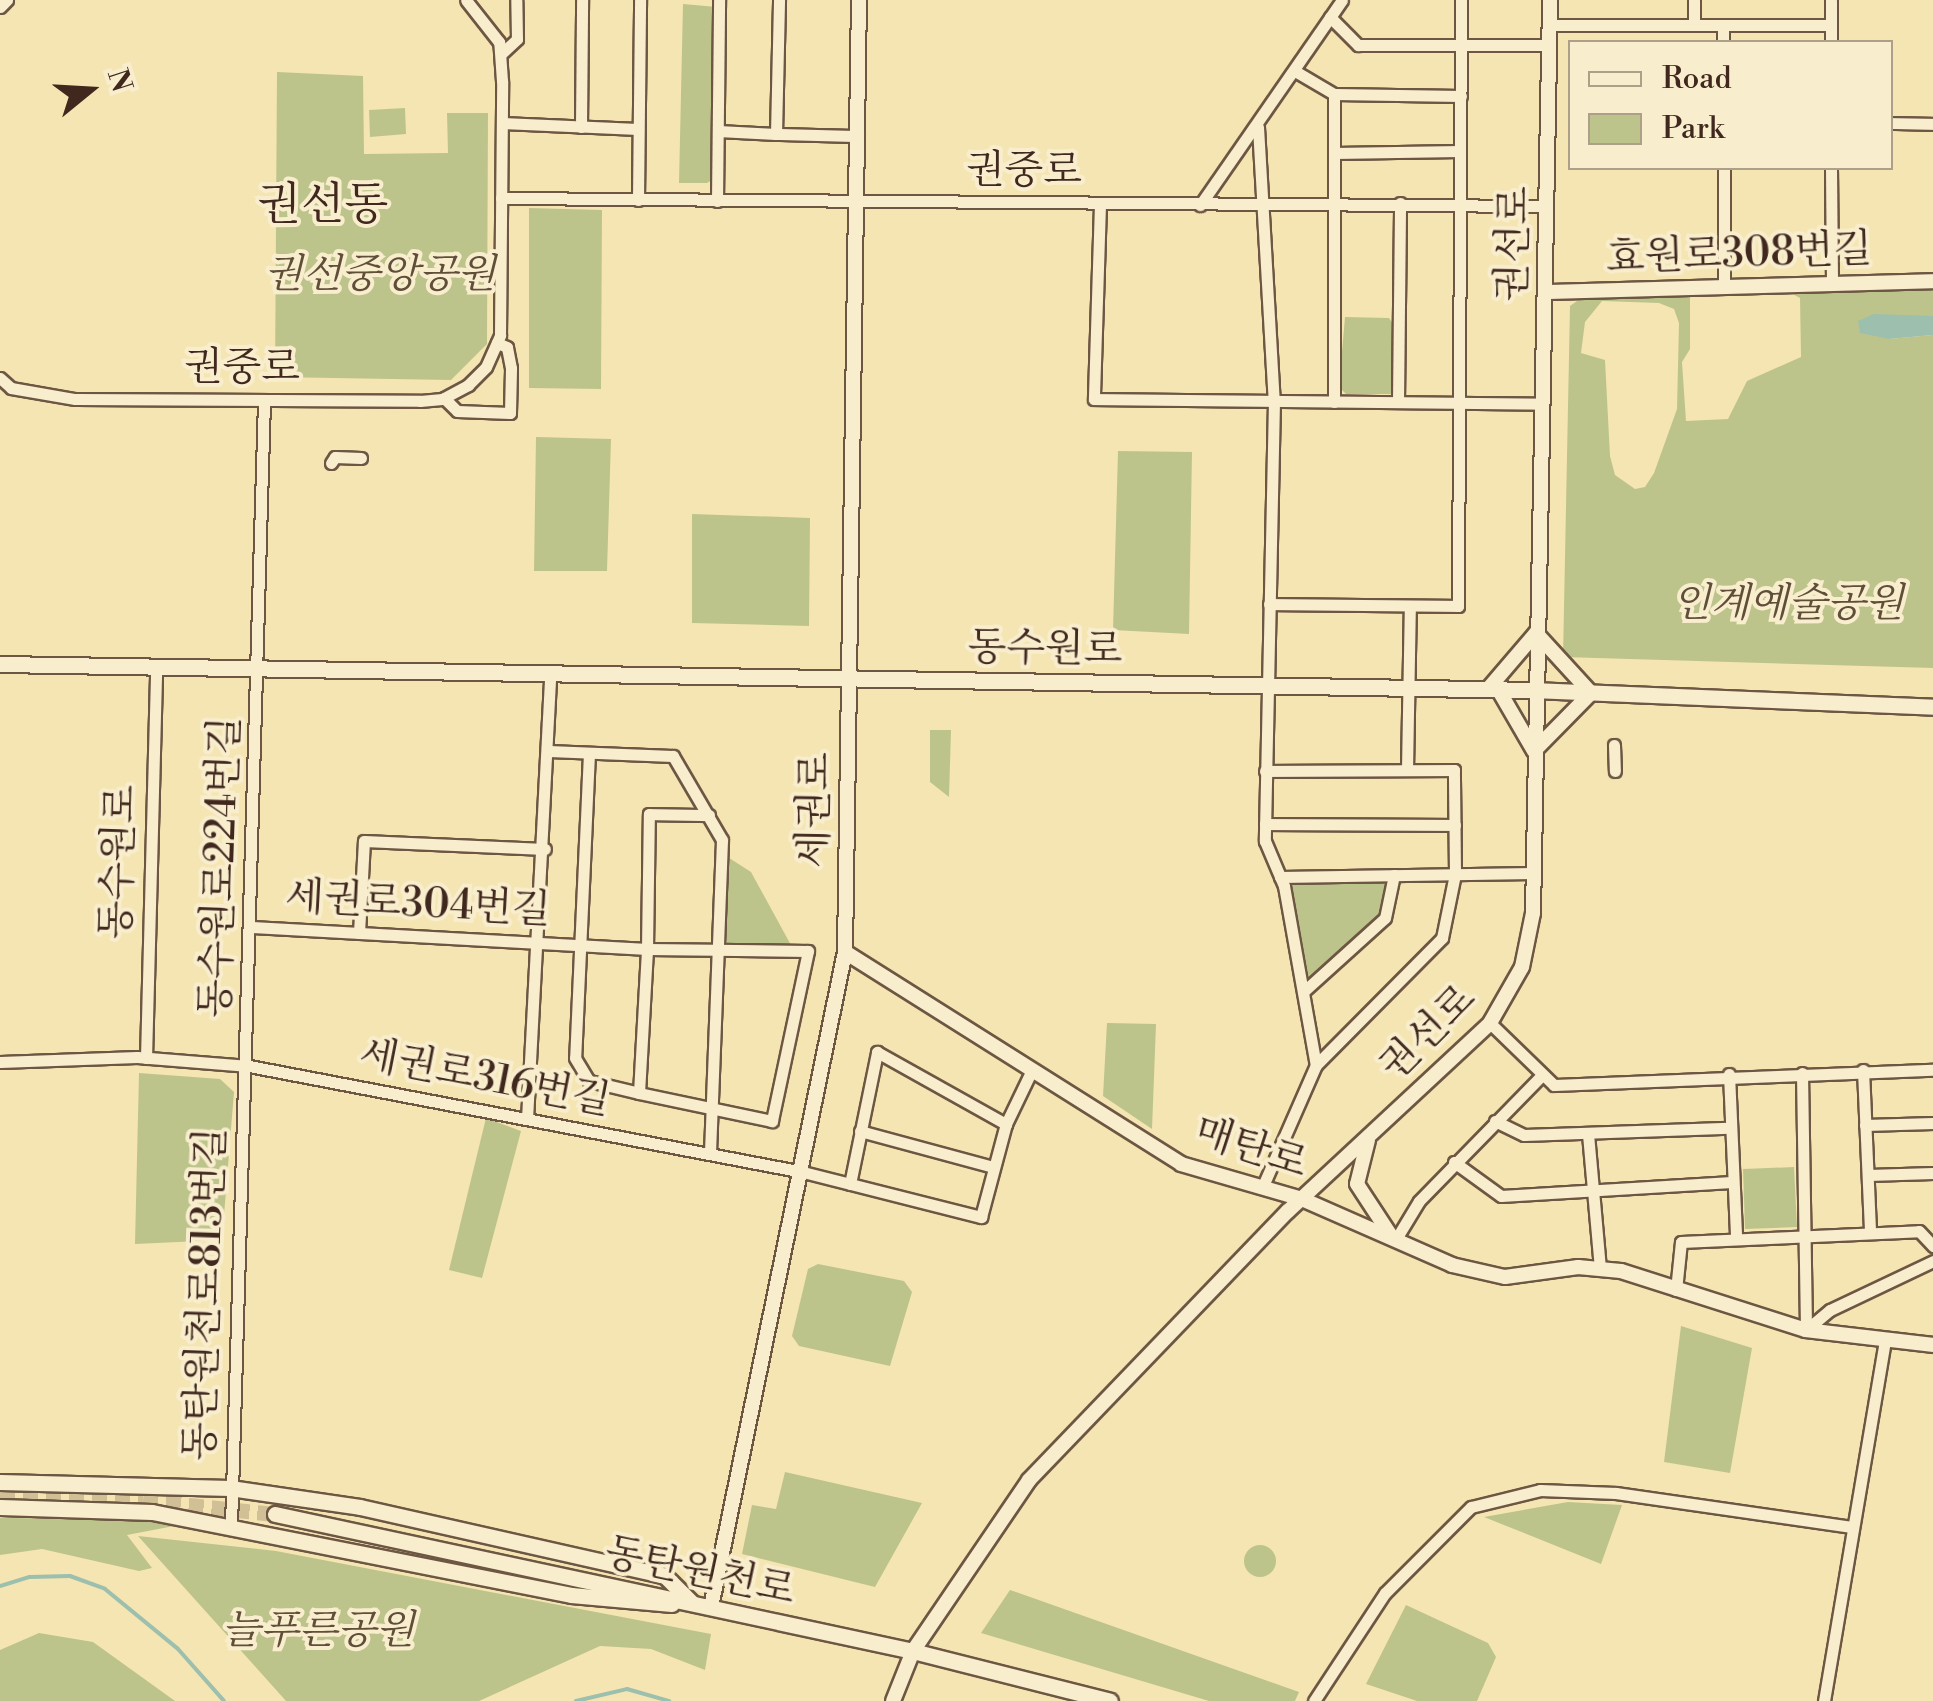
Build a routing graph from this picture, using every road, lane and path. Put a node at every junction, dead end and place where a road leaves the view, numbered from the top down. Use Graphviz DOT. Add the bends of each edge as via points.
graph roads {
  1 [pos="8,0"];
  2 [pos="466,0"];
  3 [pos="488,0"];
  4 [pos="516,0"];
  5 [pos="582,0"];
  6 [pos="640,0"];
  7 [pos="720,0"];
  8 [pos="779,0"];
  9 [pos="858,0"];
  10 [pos="1342,0"];
  11 [pos="1461,0"];
  12 [pos="1550,0"];
  13 [pos="1694,0"];
  14 [pos="1832,0"];
  15 [pos="0,7"];
  16 [pos="478,10"];
  17 [pos="1330,17"];
  18 [pos="1831,24"];
  19 [pos="1694,25"];
  20 [pos="1550,26"];
  21 [pos="1723,26"];
  22 [pos="1723,40"];
  23 [pos="1831,40"];
  24 [pos="1461,46"];
  25 [pos="1550,46"];
  26 [pos="501,54"];
  27 [pos="1295,72"];
  28 [pos="1334,94"];
  29 [pos="1460,96"];
  30 [pos="502,123"];
  31 [pos="1893,123"];
  32 [pos="1933,124"];
  33 [pos="581,127"];
  34 [pos="1258,127"];
  35 [pos="638,130"];
  36 [pos="718,131"];
  37 [pos="776,134"];
  38 [pos="858,136"];
  39 [pos="1460,151"];
  40 [pos="1334,153"];
  41 [pos="1724,170"];
  42 [pos="1830,170"];
  43 [pos="501,198"];
  44 [pos="638,200"];
  45 [pos="1264,200"];
  46 [pos="718,201"];
  47 [pos="858,202"];
  48 [pos="1338,202"];
  49 [pos="1462,202"];
  50 [pos="1400,203"];
  51 [pos="1100,204"];
  52 [pos="1200,205"];
  53 [pos="1547,206"];
  54 [pos="1933,280"];
  55 [pos="1832,284"];
  56 [pos="1724,286"];
  57 [pos="1547,292"];
  58 [pos="498,343"];
  59 [pos="0,378"];
  60 [pos="444,398"];
  61 [pos="264,400"];
  62 [pos="1398,401"];
  63 [pos="1274,402"];
  64 [pos="1334,402"];
  65 [pos="1460,403"];
  66 [pos="1543,404"];
  67 [pos="360,458"];
  68 [pos="331,464"];
  69 [pos="1269,604"];
  70 [pos="1410,606"];
  71 [pos="1536,633"];
  72 [pos="0,664"];
  73 [pos="156,668"];
  74 [pos="259,670"];
  75 [pos="550,674"];
  76 [pos="849,678"];
  77 [pos="1264,686"];
  78 [pos="1408,688"];
  79 [pos="1493,689"];
  80 [pos="1534,690"];
  81 [pos="1591,693"];
  82 [pos="1933,707"];
  83 [pos="1614,745"];
  84 [pos="548,751"];
  85 [pos="1534,751"];
  86 [pos="589,753"];
  87 [pos="1407,770"];
  88 [pos="1265,771"];
  89 [pos="1615,771"];
  90 [pos="709,815"];
  91 [pos="1265,824"];
  92 [pos="1455,825"];
  93 [pos="545,849"];
  94 [pos="1533,872"];
  95 [pos="1456,874"];
  96 [pos="1394,875"];
  97 [pos="1280,877"];
  98 [pos="252,927"];
  99 [pos="360,934"];
  100 [pos="539,944"];
  101 [pos="581,946"];
  102 [pos="647,949"];
  103 [pos="716,950"];
  104 [pos="845,952"];
  105 [pos="1303,992"];
  106 [pos="1490,1023"];
  107 [pos="146,1058"];
  108 [pos="0,1062"];
  109 [pos="1316,1065"];
  110 [pos="249,1066"];
  111 [pos="1032,1070"];
  112 [pos="1864,1070"];
  113 [pos="1933,1070"];
  114 [pos="1802,1073"];
  115 [pos="1729,1074"];
  116 [pos="1542,1075"];
  117 [pos="639,1093"];
  118 [pos="712,1108"];
  119 [pos="528,1119"];
  120 [pos="1495,1121"];
  121 [pos="1006,1124"];
  122 [pos="1933,1124"];
  123 [pos="1865,1125"];
  124 [pos="1729,1128"];
  125 [pos="860,1131"];
  126 [pos="1588,1134"];
  127 [pos="1370,1135"];
  128 [pos="710,1154"];
  129 [pos="1454,1162"];
  130 [pos="993,1166"];
  131 [pos="803,1172"];
  132 [pos="1933,1174"];
  133 [pos="1868,1175"];
  134 [pos="1732,1182"];
  135 [pos="850,1184"];
  136 [pos="1262,1188"];
  137 [pos="1593,1190"];
  138 [pos="1302,1199"];
  139 [pos="1870,1232"];
  140 [pos="1808,1234"];
  141 [pos="1394,1238"];
  142 [pos="1736,1238"];
  143 [pos="1933,1246"];
  144 [pos="1933,1261"];
  145 [pos="1600,1268"];
  146 [pos="1676,1290"];
  147 [pos="1806,1330"];
  148 [pos="1885,1339"];
  149 [pos="1933,1345"];
  150 [pos="0,1482"];
  151 [pos="230,1488"];
  152 [pos="0,1507"];
  153 [pos="275,1514"];
  154 [pos="231,1526"];
  155 [pos="1852,1526"];
  156 [pos="692,1603"];
  157 [pos="711,1607"];
  158 [pos="912,1651"];
  159 [pos="893,1701"];
  160 [pos="1110,1701"];
  161 [pos="1314,1701"];
  162 [pos="1824,1701"];
  1 -- 15 [label="street"];
  2 -- 16 [label="street"];
  3 -- 16 [label="street"];
  4 -- 26 [label="street" via="517,39"];
  5 -- 33 [label="street"];
  6 -- 35 [label="street"];
  7 -- 36 [label="street"];
  8 -- 37 [label="street"];
  9 -- 38 [label="street, 세권로"];
  10 -- 17 [label="street"];
  11 -- 24 [label="street"];
  12 -- 20 [label="street, 권선로"];
  13 -- 19 [label="street"];
  14 -- 18 [label="street"];
  16 -- 26 [label="street"];
  17 -- 24 [label="street" via="1358,44"];
  17 -- 27 [label="street"];
  18 -- 21 [label="street"];
  18 -- 23 [label="street"];
  19 -- 20 [label="street"];
  19 -- 21 [label="street"];
  20 -- 25 [label="street, 권선로"];
  21 -- 22 [label="street"];
  24 -- 25 [label="street"];
  24 -- 29 [label="street"];
  25 -- 53 [label="street, 권선로"];
  26 -- 30 [label="street"];
  27 -- 28 [label="street"];
  27 -- 34 [label="street"];
  28 -- 29 [label="street"];
  28 -- 40 [label="street"];
  29 -- 39 [label="street"];
  30 -- 33 [label="street"];
  30 -- 43 [label="street"];
  31 -- 32 [label="street"];
  33 -- 35 [label="street"];
  34 -- 45 [label="street"];
  34 -- 52 [label="street"];
  35 -- 44 [label="street"];
  36 -- 37 [label="street"];
  36 -- 46 [label="street"];
  37 -- 38 [label="street"];
  38 -- 47 [label="street, 세권로"];
  39 -- 40 [label="street"];
  39 -- 49 [label="street"];
  40 -- 48 [label="street"];
  41 -- 56 [label="street"];
  42 -- 55 [label="street"];
  43 -- 44 [label="street, 권중로"];
  43 -- 58 [label="street"];
  44 -- 46 [label="street, 권중로"];
  45 -- 48 [label="street, 권중로"];
  45 -- 52 [label="street, 권중로"];
  45 -- 63 [label="street"];
  46 -- 47 [label="street, 권중로"];
  47 -- 51 [label="street, 권중로"];
  47 -- 76 [label="street, 세권로"];
  48 -- 50 [label="street, 권중로"];
  48 -- 64 [label="street"];
  49 -- 50 [label="street, 권중로"];
  49 -- 53 [label="street, 권중로"];
  49 -- 65 [label="street"];
  50 -- 62 [label="street"];
  51 -- 52 [label="street, 권중로"];
  51 -- 63 [label="street" via="1094,399"];
  53 -- 57 [label="street, 권선로"];
  54 -- 55 [label="street, 효원로308번길"];
  55 -- 56 [label="street, 효원로308번길"];
  56 -- 57 [label="street, 효원로308번길"];
  57 -- 66 [label="street, 권선로"];
  58 -- 60 [label="street" via="477,378"];
  58 -- 60 [label="street, 권중로" via="507,347 511,368 510,413 457,412"];
  59 -- 61 [label="street, 권중로" via="11,388 67,398"];
  60 -- 61 [label="street, 권중로"];
  61 -- 74 [label="street, 동수원로224번길"];
  62 -- 64 [label="street"];
  62 -- 65 [label="street"];
  63 -- 64 [label="street"];
  63 -- 69 [label="street"];
  65 -- 66 [label="street"];
  65 -- 70 [label="street" via="1458,606"];
  66 -- 71 [label="street, 권선로"];
  67 -- 68 [label="street" via="335,458"];
  69 -- 70 [label="street"];
  69 -- 77 [label="street"];
  70 -- 78 [label="street"];
  71 -- 79 [label="street"];
  71 -- 80 [label="street, 권선로"];
  71 -- 81 [label="street"];
  72 -- 73 [label="main road, 동수원로"];
  73 -- 74 [label="main road, 동수원로"];
  73 -- 107 [label="street, 동수원로"];
  74 -- 75 [label="main road, 동수원로"];
  74 -- 98 [label="street, 동수원로224번길"];
  75 -- 76 [label="main road, 동수원로"];
  75 -- 84 [label="street"];
  76 -- 77 [label="main road, 동수원로"];
  76 -- 104 [label="street, 세권로"];
  77 -- 78 [label="main road, 동수원로"];
  77 -- 88 [label="street"];
  78 -- 79 [label="main road, 동수원로"];
  78 -- 87 [label="street"];
  79 -- 80 [label="main road, 동수원로"];
  79 -- 85 [label="street"];
  80 -- 81 [label="main road, 동수원로"];
  80 -- 85 [label="street, 권선로"];
  81 -- 82 [label="main road, 동수원로"];
  81 -- 85 [label="street"];
  83 -- 89 [label="street"];
  84 -- 86 [label="street"];
  84 -- 93 [label="street"];
  85 -- 94 [label="street, 권선로"];
  86 -- 90 [label="street" via="673,756"];
  86 -- 101 [label="street, 세권로304번길"];
  87 -- 88 [label="street"];
  87 -- 92 [label="street" via="1454,770"];
  88 -- 91 [label="street"];
  90 -- 102 [label="street" via="649,814"];
  90 -- 103 [label="street" via="722,840"];
  91 -- 92 [label="street"];
  91 -- 97 [label="street"];
  92 -- 95 [label="street"];
  93 -- 99 [label="street" via="364,841"];
  93 -- 100 [label="street"];
  94 -- 95 [label="street"];
  94 -- 106 [label="street, 권선로" via="1527,950 1515,985"];
  95 -- 96 [label="street"];
  95 -- 109 [label="street" via="1452,916 1430,956"];
  96 -- 97 [label="street"];
  96 -- 105 [label="street" via="1385,918"];
  97 -- 105 [label="street"];
  98 -- 99 [label="street, 세권로304번길"];
  98 -- 110 [label="street, 동수원로224번길"];
  99 -- 100 [label="street, 세권로304번길"];
  100 -- 101 [label="street, 세권로304번길"];
  100 -- 119 [label="street"];
  101 -- 102 [label="street, 세권로304번길"];
  101 -- 117 [label="street, 세권로304번길" via="574,1058 588,1081"];
  102 -- 103 [label="street, 세권로304번길"];
  102 -- 117 [label="street"];
  103 -- 118 [label="street"];
  103 -- 118 [label="street, 세권로304번길" via="808,951 772,1121"];
  104 -- 111 [label="street, 매탄로"];
  104 -- 131 [label="street, 세권로"];
  105 -- 109 [label="street"];
  106 -- 116 [label="street"];
  106 -- 127 [label="street, 권선로"];
  107 -- 108 [label="street, 세권로316번길"];
  107 -- 110 [label="street, 세권로316번길"];
  109 -- 136 [label="street"];
  110 -- 119 [label="street, 세권로316번길"];
  110 -- 151 [label="street, 동탄원천로813번길"];
  111 -- 121 [label="street"];
  111 -- 136 [label="street, 매탄로" via="1181,1164"];
  112 -- 113 [label="street"];
  112 -- 114 [label="street"];
  112 -- 123 [label="street"];
  114 -- 115 [label="street"];
  114 -- 140 [label="street"];
  115 -- 116 [label="street" via="1554,1085"];
  115 -- 124 [label="street"];
  116 -- 120 [label="street"];
  117 -- 118 [label="street, 세권로304번길"];
  118 -- 128 [label="street"];
  119 -- 128 [label="street, 세권로316번길"];
  120 -- 126 [label="street" via="1524,1135"];
  120 -- 129 [label="street"];
  121 -- 125 [label="street" via="884,1050 877,1052"];
  121 -- 130 [label="street"];
  122 -- 123 [label="street"];
  123 -- 133 [label="street"];
  124 -- 126 [label="street"];
  124 -- 134 [label="street"];
  125 -- 130 [label="street"];
  125 -- 135 [label="street"];
  126 -- 137 [label="street"];
  127 -- 138 [label="street, 권선로"];
  127 -- 141 [label="street" via="1357,1184"];
  128 -- 131 [label="street, 세권로316번길"];
  129 -- 137 [label="street" via="1501,1196"];
  129 -- 141 [label="street"];
  130 -- 135 [label="street, 세권로316번길" via="981,1217"];
  131 -- 135 [label="street, 세권로316번길"];
  131 -- 157 [label="street, 세권로"];
  132 -- 133 [label="street"];
  133 -- 139 [label="street"];
  134 -- 137 [label="street"];
  134 -- 142 [label="street"];
  136 -- 138 [label="street, 매탄로"];
  137 -- 145 [label="street"];
  138 -- 141 [label="street, 매탄로"];
  138 -- 158 [label="street, 권선로" via="1028,1480"];
  139 -- 140 [label="street"];
  139 -- 143 [label="street" via="1926,1232"];
  140 -- 142 [label="street"];
  140 -- 147 [label="street"];
  141 -- 145 [label="street, 매탄로" via="1452,1265 1505,1277"];
  142 -- 146 [label="street" via="1681,1242"];
  144 -- 147 [label="street" via="1830,1310"];
  145 -- 146 [label="street, 매탄로"];
  146 -- 147 [label="street, 매탄로"];
  147 -- 148 [label="street, 매탄로"];
  148 -- 149 [label="street, 매탄로"];
  148 -- 155 [label="street"];
  150 -- 151 [label="main road"];
  151 -- 154 [label="street, 동탄원천로813번길"];
  151 -- 156 [label="main road" via="360,1507 665,1576"];
  152 -- 154 [label="main road" via="152,1512"];
  153 -- 156 [label="main road, 동탄원천로"];
  154 -- 156 [label="main road" via="572,1595 640,1606"];
  155 -- 161 [label="street" via="1616,1493 1540,1490 1471,1507 1385,1594"];
  155 -- 162 [label="street"];
  156 -- 157 [label="main road, 동탄원천로"];
  157 -- 158 [label="main road, 동탄원천로"];
  158 -- 159 [label="street, 권선로"];
  158 -- 160 [label="main road, 동탄원천로"];
}
